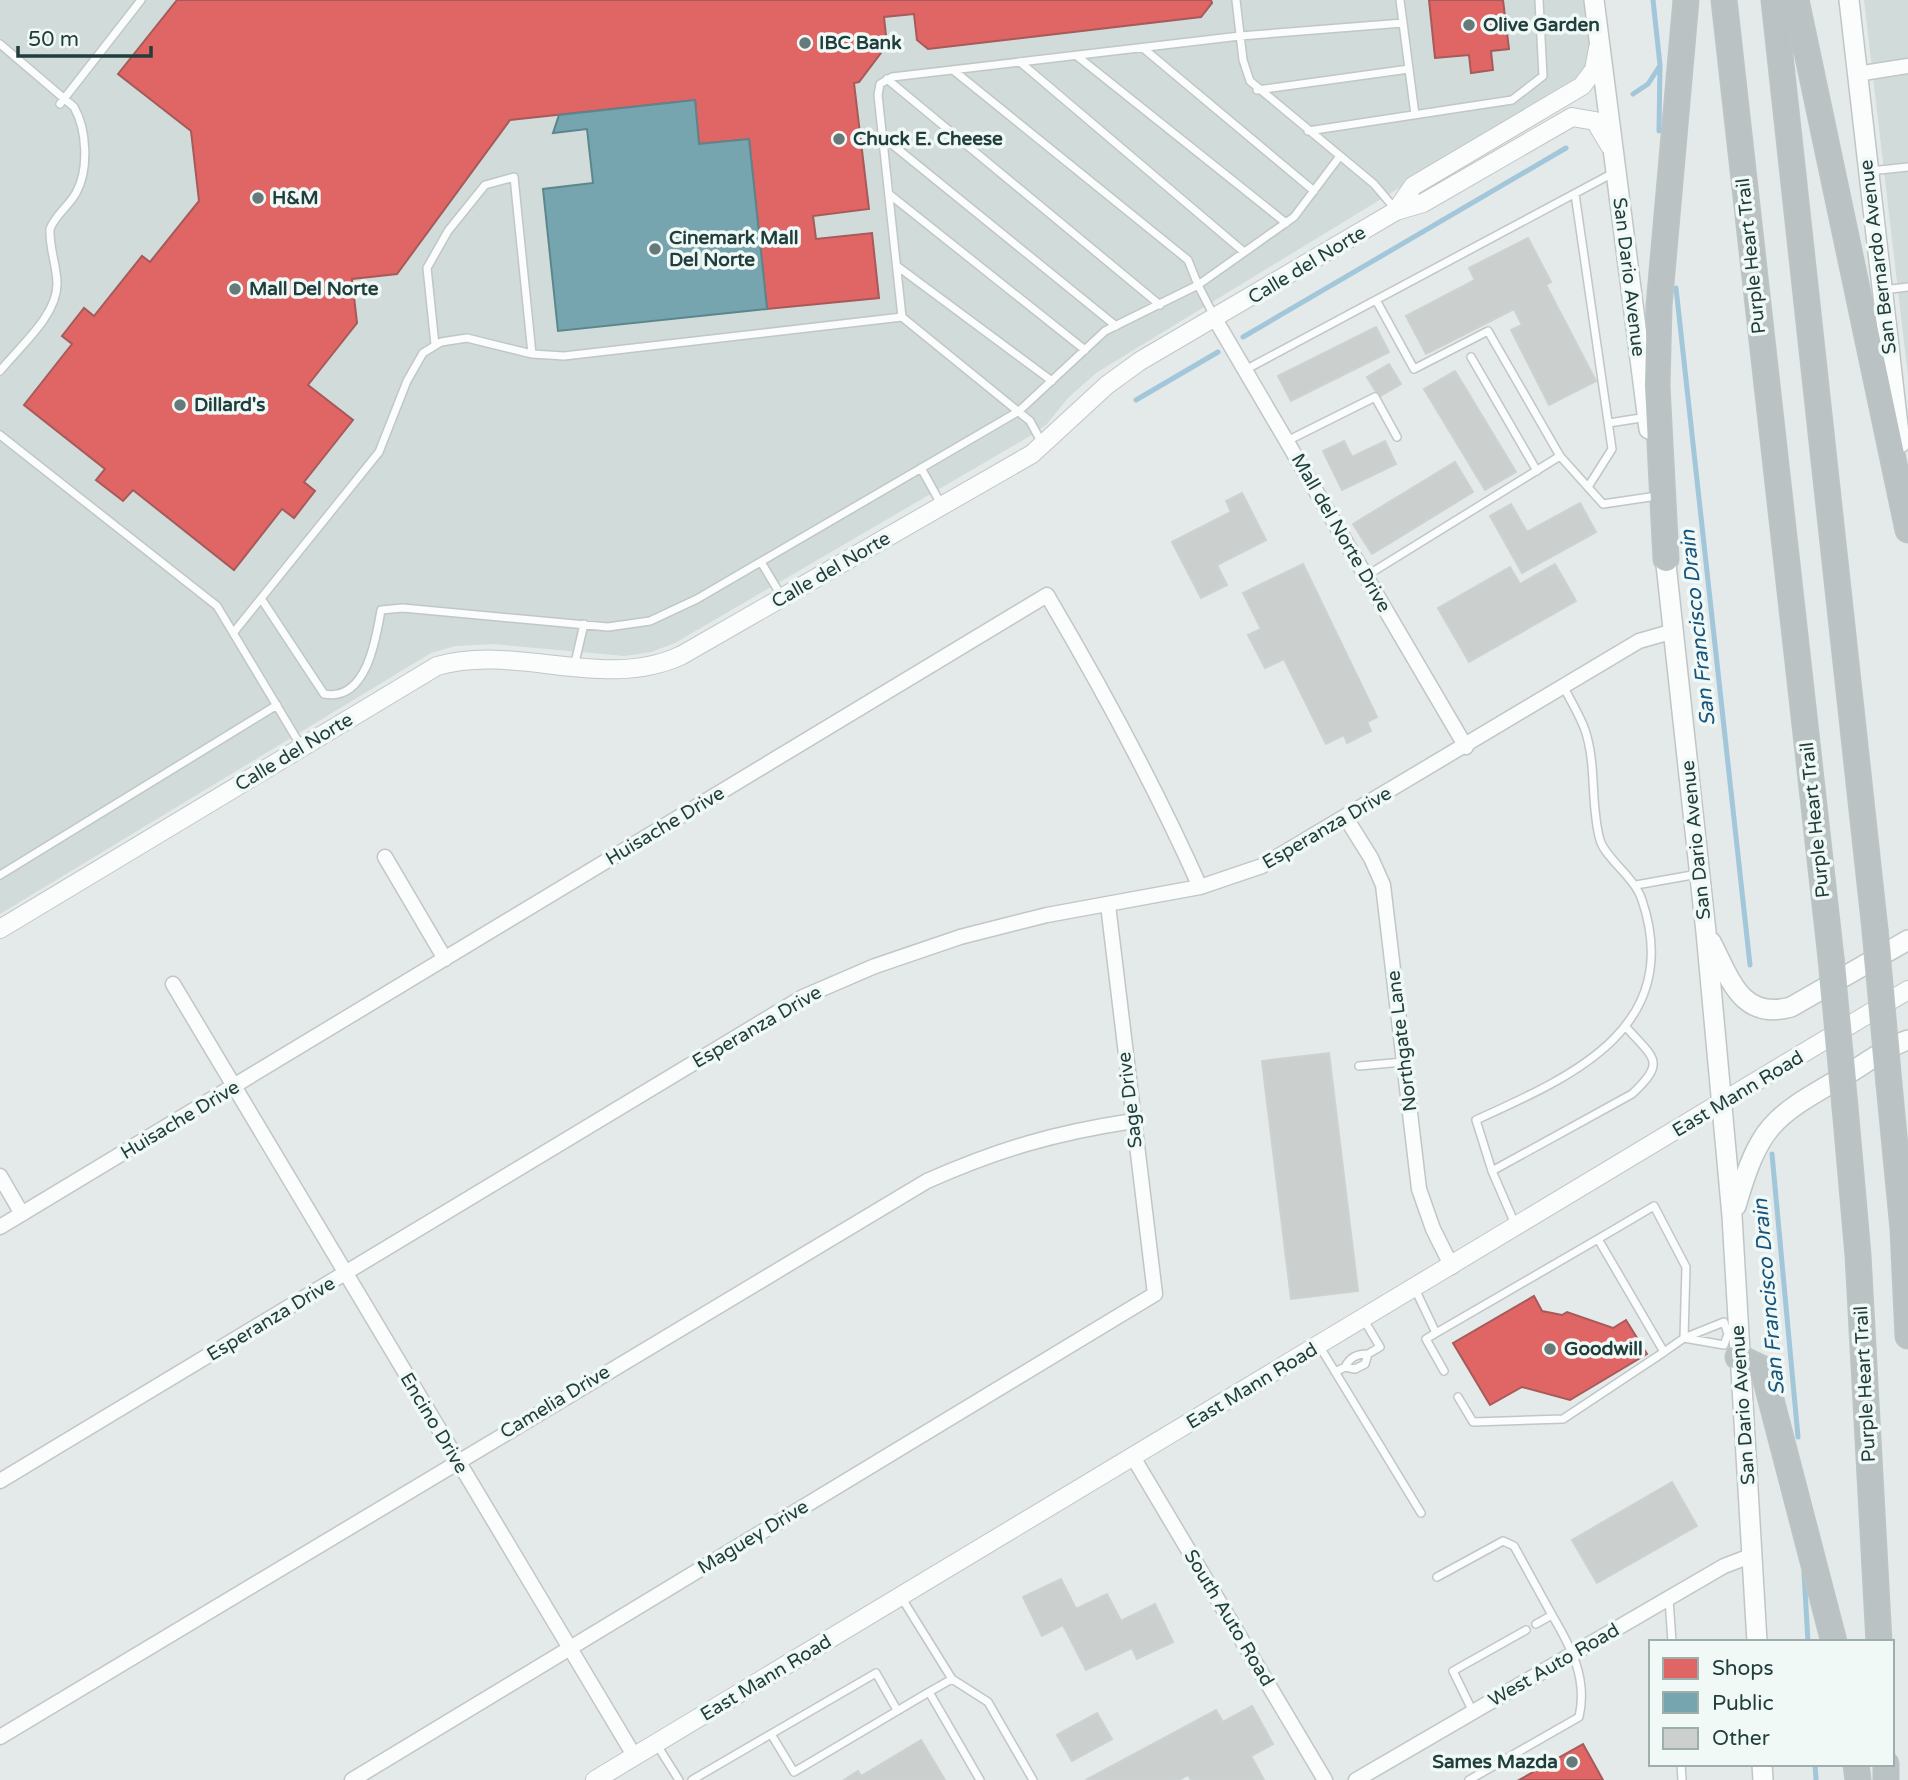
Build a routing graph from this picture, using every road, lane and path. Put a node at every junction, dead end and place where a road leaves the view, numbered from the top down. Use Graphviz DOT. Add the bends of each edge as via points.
graph roads {
  1 [pos="141,0"];
  2 [pos="1236,0"];
  3 [pos="1401,0"];
  4 [pos="1539,0"];
  5 [pos="1594,0"];
  6 [pos="1686,0"];
  7 [pos="1724,0"];
  8 [pos="1774,0"];
  9 [pos="1796,0"];
  10 [pos="1849,0"];
  11 [pos="1404,23"];
  12 [pos="1240,36"];
  13 [pos="1599,43"];
  14 [pos="0,44"];
  15 [pos="1143,48"];
  16 [pos="1076,56"];
  17 [pos="1020,62"];
  18 [pos="1908,66"];
  19 [pos="1409,69"];
  20 [pos="953,70"];
  21 [pos="1857,74"];
  22 [pos="887,79"];
  23 [pos="1257,90"];
  24 [pos="65,97"];
  25 [pos="60,104"];
  26 [pos="1415,114"];
  27 [pos="1308,131"];
  28 [pos="883,137"];
  29 [pos="1340,156"];
  30 [pos="1614,162"];
  31 [pos="1908,166"];
  32 [pos="1868,172"];
  33 [pos="1314,191"];
  34 [pos="889,194"];
  35 [pos="1575,194"];
  36 [pos="1396,211"];
  37 [pos="1286,223"];
  38 [pos="1244,252"];
  39 [pos="897,266"];
  40 [pos="1198,285"];
  41 [pos="1908,287"];
  42 [pos="1882,290"];
  43 [pos="1376,300"];
  44 [pos="1160,305"];
  45 [pos="902,317"];
  46 [pos="1215,319"];
  47 [pos="1116,326"];
  48 [pos="435,345"];
  49 [pos="1085,350"];
  50 [pos="532,354"];
  51 [pos="1471,357"];
  52 [pos="1245,370"];
  53 [pos="0,371"];
  54 [pos="1052,381"];
  55 [pos="1019,411"];
  56 [pos="1647,417"];
  57 [pos="1609,423"];
  58 [pos="0,435"];
  59 [pos="1397,437"];
  60 [pos="1287,441"];
  61 [pos="1044,445"];
  62 [pos="1560,456"];
  63 [pos="921,468"];
  64 [pos="1537,471"];
  65 [pos="1588,487"];
  66 [pos="1658,496"];
  67 [pos="942,506"];
  68 [pos="1908,514"];
  69 [pos="1908,530"];
  70 [pos="1665,559"];
  71 [pos="761,562"];
  72 [pos="1366,576"];
  73 [pos="783,598"];
  74 [pos="262,600"];
  75 [pos="584,624"];
  76 [pos="1674,631"];
  77 [pos="234,632"];
  78 [pos="574,667"];
  79 [pos="1564,688"];
  80 [pos="277,705"];
  81 [pos="302,747"];
  82 [pos="1466,747"];
  83 [pos="1346,818"];
  84 [pos="385,857"];
  85 [pos="1700,874"];
  86 [pos="0,875"];
  87 [pos="1636,885"];
  88 [pos="1200,887"];
  89 [pos="1108,905"];
  90 [pos="0,929"];
  91 [pos="1706,932"];
  92 [pos="1908,940"];
  93 [pos="444,959"];
  94 [pos="173,984"];
  95 [pos="1908,990"];
  96 [pos="1626,1027"];
  97 [pos="1908,1040"];
  98 [pos="1404,1062"];
  99 [pos="1359,1066"];
  100 [pos="234,1088"];
  101 [pos="1723,1104"];
  102 [pos="1133,1121"];
  103 [pos="1492,1171"];
  104 [pos="0,1177"];
  105 [pos="22,1214"];
  106 [pos="1732,1216"];
  107 [pos="0,1227"];
  108 [pos="1517,1228"];
  109 [pos="1598,1239"];
  110 [pos="1452,1267"];
  111 [pos="345,1274"];
  112 [pos="1415,1289"];
  113 [pos="1155,1294"];
  114 [pos="1364,1320"];
  115 [pos="1436,1332"];
  116 [pos="1908,1336"];
  117 [pos="1684,1338"];
  118 [pos="1735,1342"];
  119 [pos="1320,1346"];
  120 [pos="1664,1352"];
  121 [pos="1444,1371"];
  122 [pos="1335,1372"];
  123 [pos="1458,1397"];
  124 [pos="1133,1457"];
  125 [pos="457,1461"];
  126 [pos="0,1481"];
  127 [pos="1420,1513"];
  128 [pos="1753,1555"];
  129 [pos="1437,1577"];
  130 [pos="900,1597"];
  131 [pos="1669,1598"];
  132 [pos="1552,1615"];
  133 [pos="1536,1624"];
  134 [pos="1526,1630"];
  135 [pos="1672,1640"];
  136 [pos="1757,1640"];
  137 [pos="1833,1640"];
  138 [pos="1879,1640"];
  139 [pos="569,1648"];
  140 [pos="1575,1653"];
  141 [pos="952,1679"];
  142 [pos="929,1692"];
  143 [pos="897,1710"];
  144 [pos="1473,1712"];
  145 [pos="771,1734"];
  146 [pos="0,1737"];
  147 [pos="656,1744"];
  148 [pos="635,1757"];
  149 [pos="607,1777"];
  150 [pos="352,1780"];
  151 [pos="679,1780"];
  152 [pos="692,1780"];
  153 [pos="981,1780"];
  154 [pos="1033,1780"];
  155 [pos="1325,1780"];
  156 [pos="1356,1780"];
  157 [pos="1469,1780"];
  1 -- 24 [label="lane"];
  2 -- 12 [label="lane"];
  3 -- 11 [label="lane"];
  4 -- 26 [label="lane" via="1543,76 1513,100"];
  5 -- 13 [label="main road, San Dario Avenue"];
  6 -- 70 [label="highway" via="1659,306 1657,386"];
  7 -- 138 [label="highway, Purple Heart Trail, bridge" via="1845,1107 1858,1255"];
  8 -- 116 [label="highway, bridge" via="1875,930 1903,1229"];
  9 -- 69 [label="highway"];
  10 -- 21 [label="main road, San Bernardo Avenue"];
  11 -- 12 [label="lane"];
  11 -- 19 [label="lane"];
  12 -- 15 [label="lane"];
  12 -- 23 [label="lane" via="1245,72"];
  13 -- 30 [label="main road, San Dario Avenue"];
  13 -- 36 [label="street" via="1594,70 1582,86 1413,186"];
  14 -- 24 [label="lane"];
  15 -- 16 [label="lane"];
  15 -- 33 [label="lane"];
  16 -- 17 [label="lane"];
  16 -- 37 [label="lane"];
  17 -- 20 [label="lane"];
  17 -- 38 [label="lane"];
  18 -- 21 [label="street"];
  19 -- 23 [label="lane"];
  19 -- 26 [label="lane"];
  20 -- 22 [label="lane"];
  20 -- 40 [label="lane" via="1188,260"];
  21 -- 32 [label="main road, San Bernardo Avenue"];
  22 -- 28 [label="lane" via="878,95"];
  22 -- 44 [label="lane"];
  23 -- 27 [label="lane"];
  24 -- 25 [label="lane"];
  24 -- 53 [label="lane" via="82,121 83,158 82,179 50,229 56,296"];
  26 -- 27 [label="lane"];
  27 -- 29 [label="lane"];
  28 -- 34 [label="lane"];
  28 -- 47 [label="lane"];
  29 -- 33 [label="lane"];
  29 -- 36 [label="lane" via="1374,184"];
  30 -- 35 [label="lane"];
  30 -- 36 [label="street, Calle del Norte" via="1595,121 1572,117 1423,203"];
  30 -- 56 [label="main road, San Dario Avenue"];
  31 -- 32 [label="lane"];
  32 -- 42 [label="main road, San Bernardo Avenue"];
  33 -- 37 [label="lane"];
  34 -- 39 [label="lane"];
  34 -- 49 [label="lane"];
  35 -- 43 [label="lane"];
  35 -- 57 [label="lane"];
  36 -- 46 [label="street, Calle del Norte"];
  37 -- 38 [label="lane"];
  38 -- 40 [label="lane"];
  39 -- 45 [label="lane"];
  39 -- 54 [label="lane"];
  40 -- 44 [label="lane"];
  40 -- 46 [label="lane"];
  41 -- 42 [label="lane"];
  42 -- 68 [label="main road, San Bernardo Avenue"];
  43 -- 52 [label="lane"];
  43 -- 62 [label="lane" via="1414,369 1488,331"];
  44 -- 47 [label="lane"];
  45 -- 50 [label="lane" via="564,356"];
  45 -- 55 [label="lane"];
  46 -- 52 [label="street, Mall del Norte Drive"];
  46 -- 61 [label="street, Calle del Norte" via="1107,385"];
  47 -- 49 [label="lane"];
  48 -- 50 [label="lane" via="467,338"];
  48 -- 50 [label="lane" via="427,268 448,231 485,185 514,177"];
  48 -- 74 [label="lane" via="414,366 379,452"];
  49 -- 54 [label="lane"];
  51 -- 64 [label="lane"];
  52 -- 60 [label="street, Mall del Norte Drive"];
  54 -- 55 [label="lane"];
  55 -- 61 [label="lane"];
  55 -- 63 [label="lane"];
  56 -- 57 [label="lane"];
  56 -- 66 [label="main road, San Dario Avenue"];
  57 -- 65 [label="lane" via="1612,449"];
  58 -- 77 [label="lane" via="216,606"];
  59 -- 60 [label="lane" via="1375,397"];
  60 -- 72 [label="street, Mall del Norte Drive"];
  61 -- 67 [label="street, Calle del Norte"];
  62 -- 64 [label="lane"];
  62 -- 65 [label="lane"];
  63 -- 67 [label="lane"];
  63 -- 71 [label="lane"];
  64 -- 72 [label="lane"];
  65 -- 66 [label="lane" via="1603,504"];
  66 -- 70 [label="main road, San Dario Avenue"];
  67 -- 73 [label="street, Calle del Norte"];
  70 -- 76 [label="main road, San Dario Avenue"];
  71 -- 73 [label="lane"];
  71 -- 75 [label="lane" via="650,621 608,627"];
  72 -- 82 [label="street, Mall del Norte Drive"];
  73 -- 78 [label="street, Calle del Norte" via="660,666 621,671"];
  74 -- 75 [label="lane" via="324,694 334,696 353,687 366,667 381,610"];
  74 -- 77 [label="lane"];
  75 -- 78 [label="lane"];
  76 -- 79 [label="street, Esperanza Drive" via="1639,642"];
  76 -- 85 [label="main road, San Dario Avenue"];
  77 -- 80 [label="lane"];
  78 -- 81 [label="street, Calle del Norte" via="476,659 438,666"];
  79 -- 82 [label="street, Esperanza Drive"];
  79 -- 87 [label="lane" via="1586,731 1600,843"];
  80 -- 81 [label="lane"];
  80 -- 86 [label="lane"];
  81 -- 90 [label="street, Calle del Norte"];
  82 -- 83 [label="street, Esperanza Drive"];
  83 -- 88 [label="street, Esperanza Drive" via="1262,866"];
  83 -- 98 [label="street, Northgate Lane" via="1383,886"];
  84 -- 93 [label="street"];
  85 -- 87 [label="lane"];
  85 -- 91 [label="main road, San Dario Avenue"];
  87 -- 96 [label="lane" via="1651,945 1650,976 1638,1011"];
  88 -- 89 [label="street, Esperanza Drive"];
  88 -- 93 [label="street, Huisache Drive" via="1112,706 1047,595"];
  89 -- 102 [label="street, Sage Drive"];
  89 -- 111 [label="street, Esperanza Drive" via="960,937 803,997"];
  91 -- 92 [label="main road" via="1741,998 1759,1009 1776,1011 1791,1007"];
  91 -- 101 [label="main road, San Dario Avenue"];
  93 -- 100 [label="street, Huisache Drive"];
  94 -- 100 [label="street, Encino Drive"];
  95 -- 101 [label="street, East Mann Road"];
  96 -- 103 [label="lane" via="1571,1074 1476,1121"];
  96 -- 103 [label="lane" via="1651,1056 1655,1068 1651,1077 1632,1094"];
  97 -- 106 [label="main road" via="1796,1104 1773,1123 1756,1146"];
  98 -- 99 [label="lane"];
  98 -- 110 [label="street, Northgate Lane" via="1419,1189"];
  100 -- 105 [label="street, Huisache Drive"];
  100 -- 111 [label="street, Encino Drive"];
  101 -- 106 [label="main road, San Dario Avenue"];
  101 -- 108 [label="street, East Mann Road"];
  102 -- 113 [label="street, Sage Drive"];
  102 -- 125 [label="street, Camelia Drive" via="1066,1131 990,1153 927,1181"];
  103 -- 108 [label="lane"];
  104 -- 105 [label="street"];
  105 -- 107 [label="street, Huisache Drive"];
  106 -- 118 [label="main road, San Dario Avenue"];
  108 -- 110 [label="street, East Mann Road"];
  109 -- 115 [label="lane"];
  109 -- 117 [label="lane" via="1654,1206 1686,1267"];
  109 -- 120 [label="lane"];
  110 -- 112 [label="street, East Mann Road"];
  111 -- 125 [label="street, Encino Drive"];
  111 -- 126 [label="street, Esperanza Drive"];
  112 -- 114 [label="street, East Mann Road"];
  112 -- 115 [label="lane"];
  113 -- 139 [label="street, Maguey Drive"];
  114 -- 119 [label="street, East Mann Road"];
  114 -- 122 [label="lane" via="1380,1347 1368,1354 1365,1364"];
  115 -- 121 [label="lane" via="1426,1339"];
  117 -- 118 [label="lane" via="1724,1345"];
  117 -- 118 [label="lane" via="1724,1322"];
  117 -- 120 [label="lane"];
  118 -- 128 [label="main road, San Dario Avenue"];
  118 -- 137 [label="highway" via="1763,1369"];
  119 -- 122 [label="lane"];
  119 -- 124 [label="street, East Mann Road"];
  120 -- 123 [label="lane" via="1563,1419 1473,1422"];
  122 -- 127 [label="lane"];
  124 -- 130 [label="street, East Mann Road"];
  124 -- 155 [label="street, South Auto Road"];
  125 -- 139 [label="street, Encino Drive"];
  125 -- 146 [label="street, Camelia Drive"];
  128 -- 131 [label="street, West Auto Road"];
  128 -- 136 [label="main road, San Dario Avenue"];
  129 -- 132 [label="lane" via="1503,1541 1514,1546"];
  130 -- 141 [label="lane"];
  130 -- 147 [label="street, East Mann Road"];
  131 -- 135 [label="lane"];
  131 -- 140 [label="street, West Auto Road"];
  132 -- 133 [label="lane"];
  132 -- 140 [label="lane"];
  134 -- 144 [label="lane" via="1453,1671"];
  139 -- 148 [label="street, Encino Drive"];
  139 -- 150 [label="street, Maguey Drive"];
  140 -- 144 [label="street, West Auto Road"];
  140 -- 157 [label="lane" via="1583,1701 1578,1717"];
  141 -- 142 [label="lane"];
  141 -- 154 [label="lane" via="988,1702"];
  142 -- 143 [label="lane"];
  142 -- 153 [label="lane"];
  143 -- 145 [label="lane" via="876,1673"];
  143 -- 145 [label="lane" via="794,1772"];
  144 -- 156 [label="street, West Auto Road"];
  145 -- 152 [label="lane"];
  147 -- 148 [label="street, East Mann Road"];
  147 -- 151 [label="lane"];
  148 -- 149 [label="street, East Mann Road"];
}
